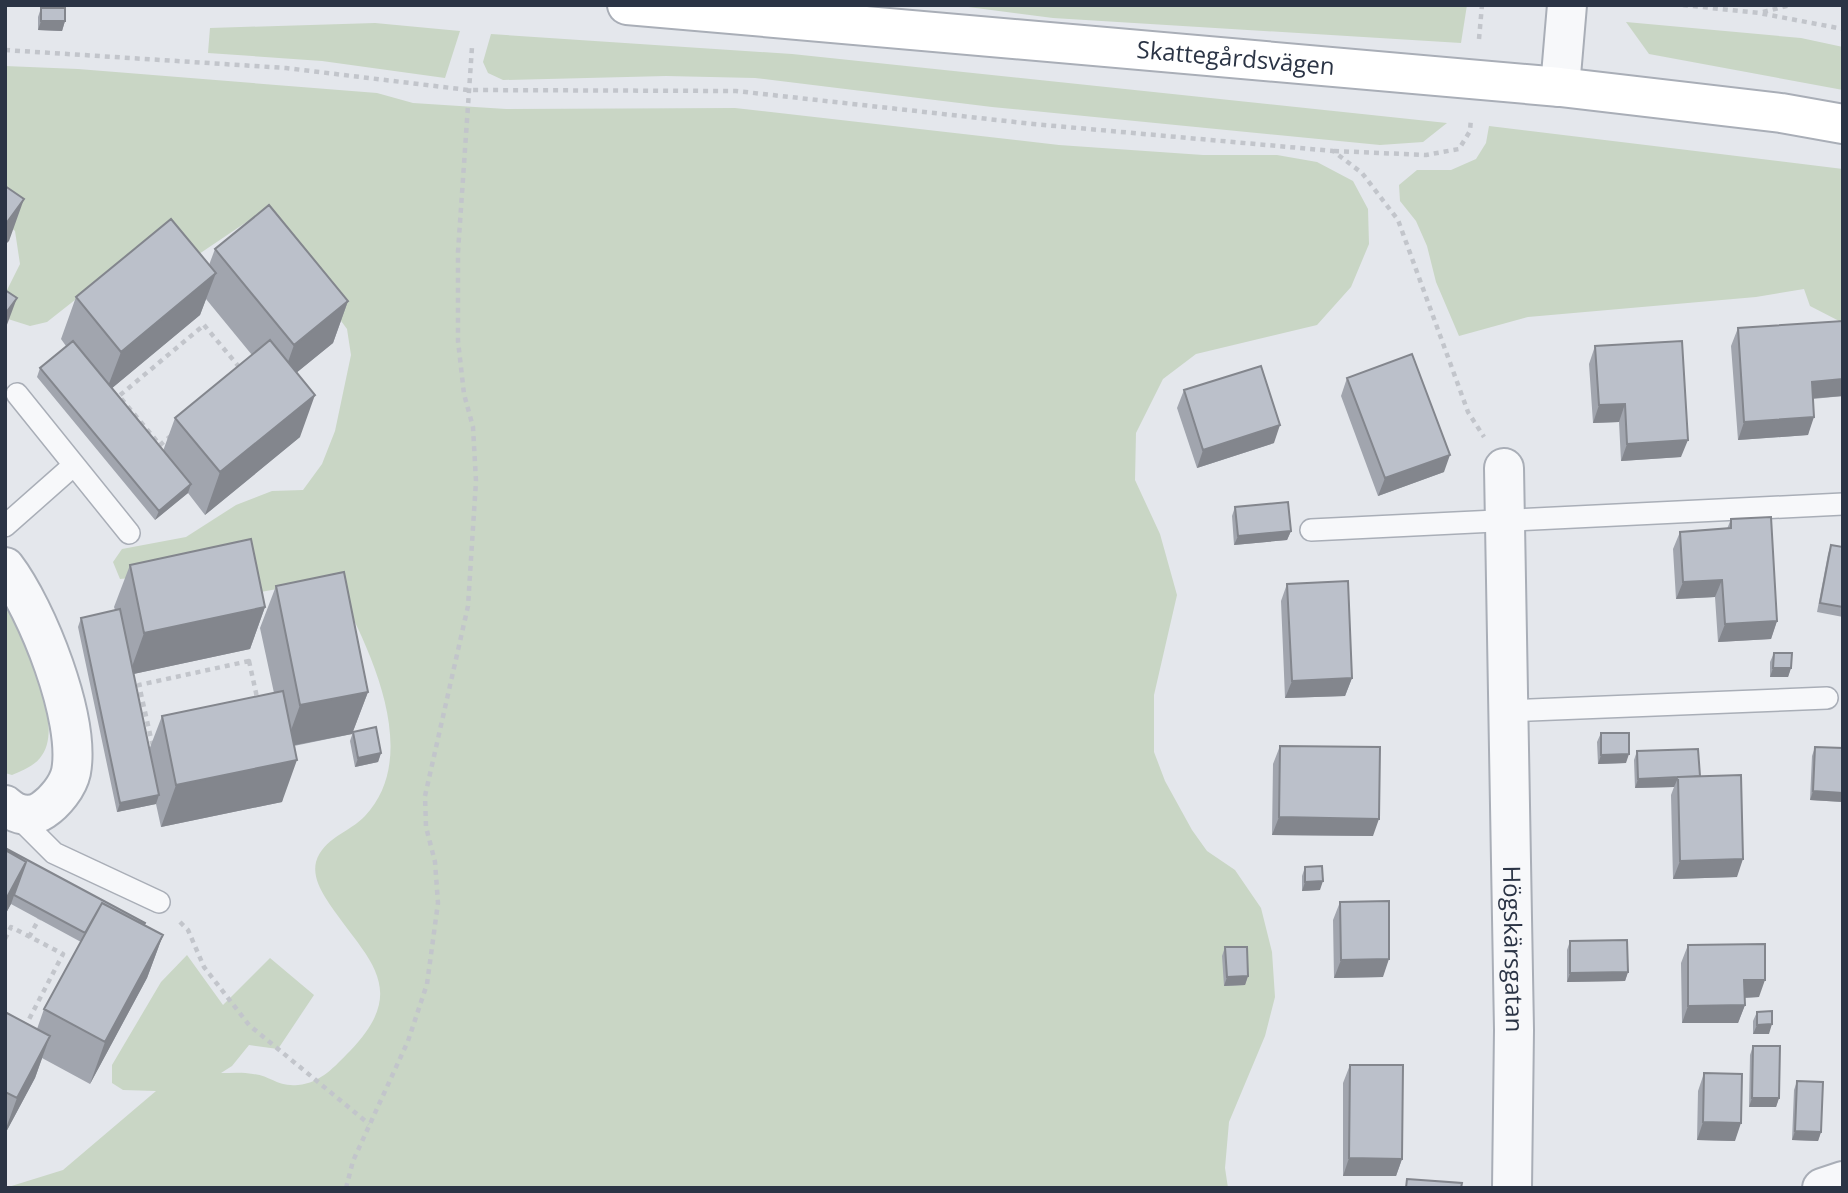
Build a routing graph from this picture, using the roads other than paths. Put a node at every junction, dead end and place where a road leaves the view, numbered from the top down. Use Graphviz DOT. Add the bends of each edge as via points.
graph roads {
  1 [pos="627,5"];
  2 [pos="1567,5"];
  3 [pos="1560,86"];
  4 [pos="1843,124"];
  5 [pos="17,394"];
  6 [pos="74,466"];
  7 [pos="1504,468"];
  8 [pos="1843,504"];
  9 [pos="1507,519"];
  10 [pos="5,526"];
  11 [pos="1311,530"];
  12 [pos="129,533"];
  13 [pos="5,566"];
  14 [pos="1827,698"];
  15 [pos="1508,711"];
  16 [pos="10,809"];
  17 [pos="159,902"];
  18 [pos="1843,1181"];
  19 [pos="1513,1188"];
  20 [pos="1822,1188"];
  1 -- 3 [label="street, Skattegårdsvägen"];
  2 -- 3 [label="street"];
  3 -- 4 [label="street, Skattegårdsvägen"];
  5 -- 6 [label="lane"];
  6 -- 10 [label="lane"];
  6 -- 12 [label="lane"];
  7 -- 9 [label="street, Högskärsgatan"];
  8 -- 9 [label="lane"];
  9 -- 11 [label="lane"];
  9 -- 15 [label="street, Högskärsgatan"];
  13 -- 16 [label="street" via="37,620 73,742 70,774 56,799 30,816"];
  14 -- 15 [label="lane"];
  15 -- 19 [label="street, Högskärsgatan"];
  16 -- 17 [label="lane" via="54,853"];
  18 -- 20 [label="street"];
}
